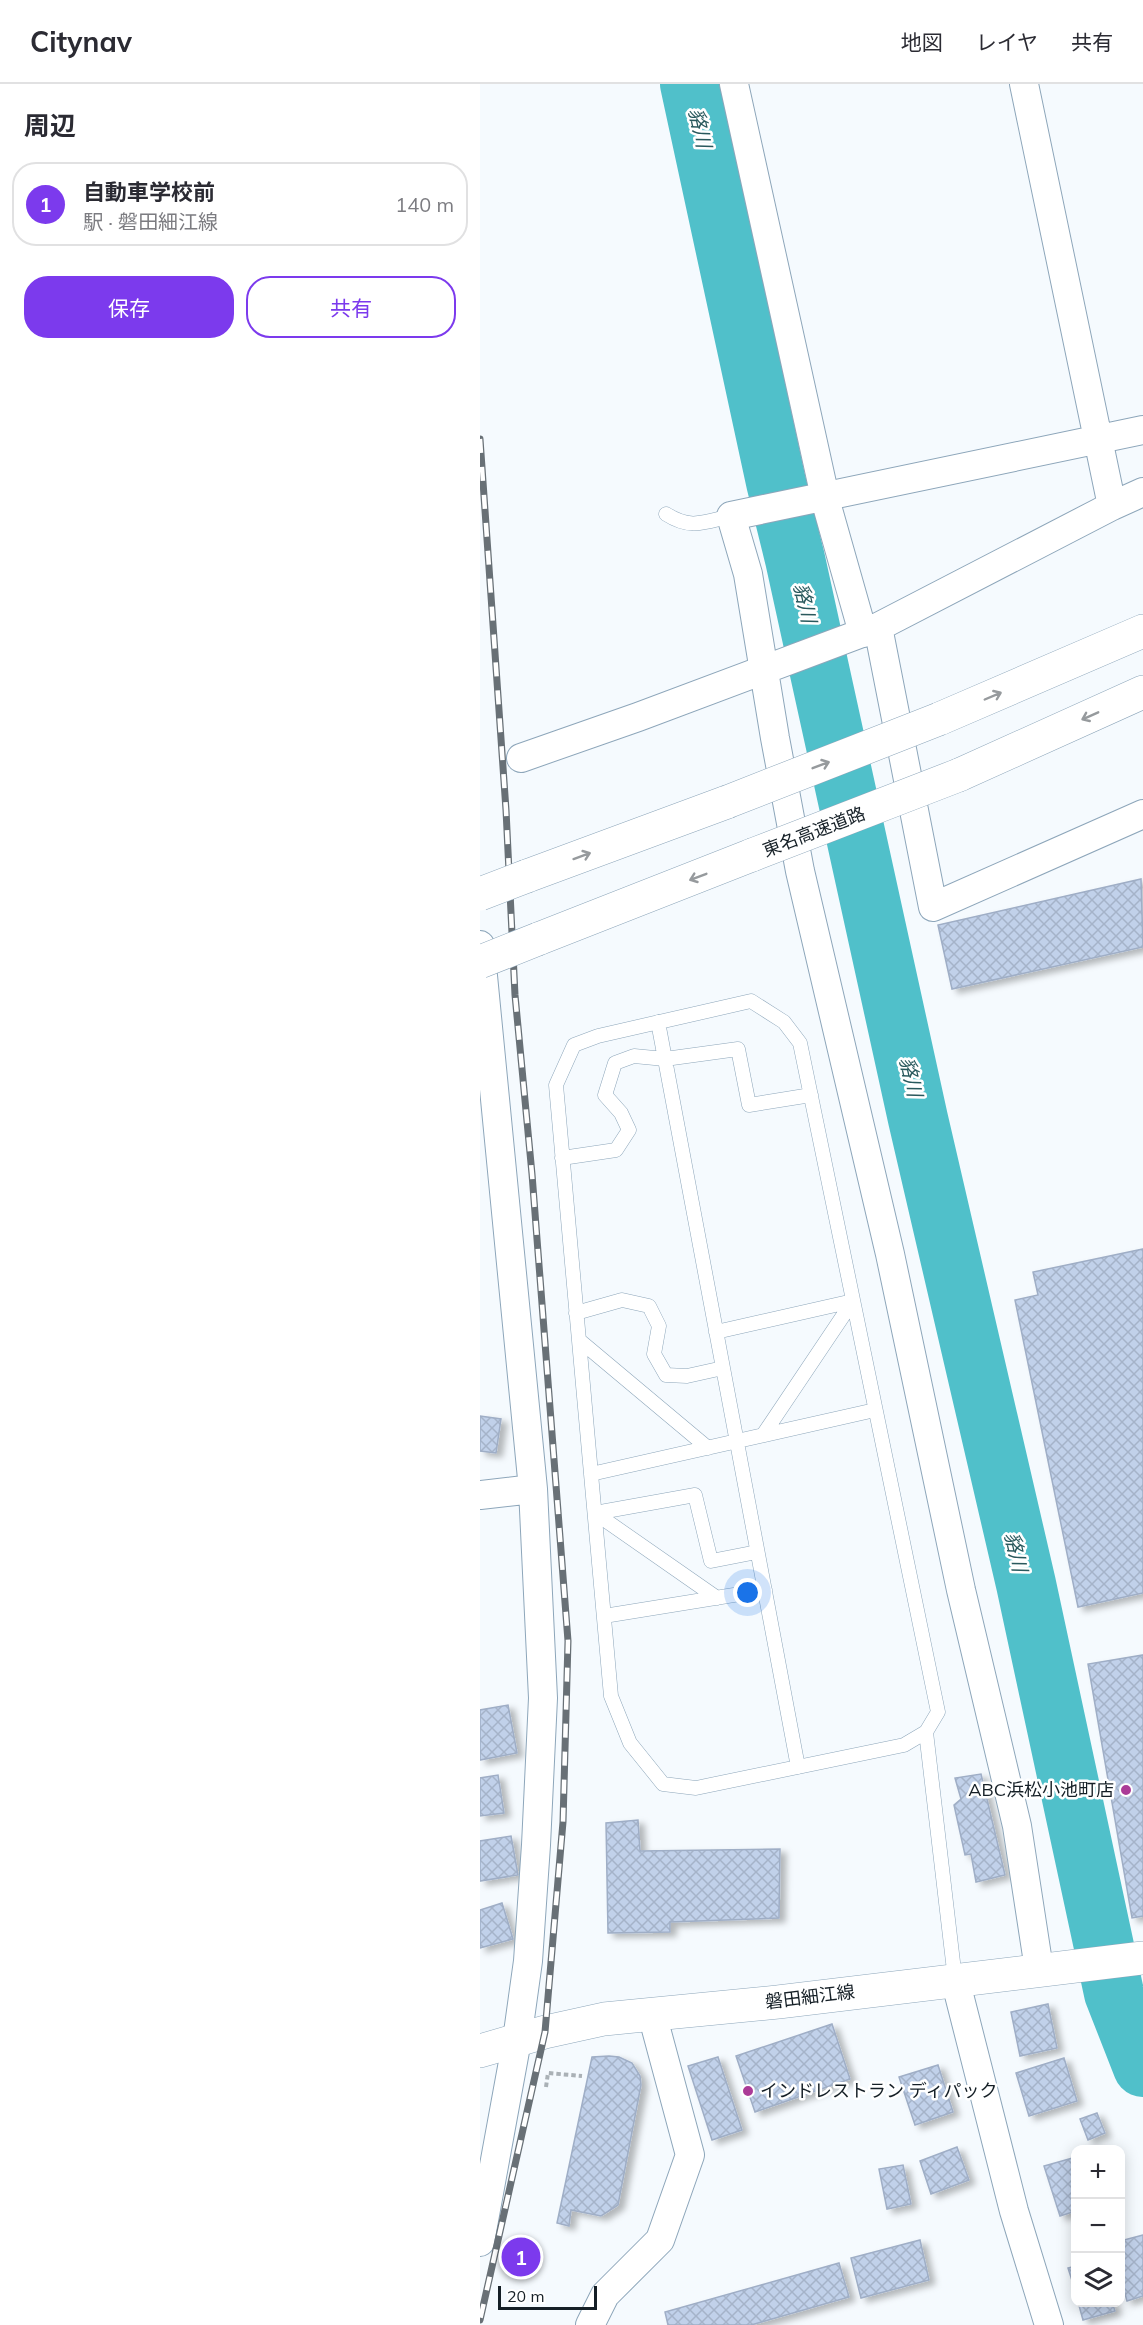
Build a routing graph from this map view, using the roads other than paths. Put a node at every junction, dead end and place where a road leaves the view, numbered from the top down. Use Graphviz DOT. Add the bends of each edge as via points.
graph roads {
  1 [pos="734,84"];
  2 [pos="1024,84"];
  3 [pos="1143,430"];
  4 [pos="1098,438"];
  5 [pos="1143,492"];
  6 [pos="825,496"];
  7 [pos="1112,506"];
  8 [pos="666,514"];
  9 [pos="737,514"];
  10 [pos="1143,631"];
  11 [pos="867,632"];
  12 [pos="765,670"];
  13 [pos="1143,692"];
  14 [pos="521,758"];
  15 [pos="1143,814"];
  16 [pos="480,894"];
  17 [pos="480,945"];
  18 [pos="480,962"];
  19 [pos="658,1022"];
  20 [pos="665,1059"];
  21 [pos="811,1095"];
  22 [pos="562,1158"];
  23 [pos="853,1301"];
  24 [pos="576,1313"];
  25 [pos="716,1332"];
  26 [pos="579,1340"];
  27 [pos="723,1368"];
  28 [pos="874,1410"];
  29 [pos="764,1435"];
  30 [pos="736,1441"];
  31 [pos="708,1448"];
  32 [pos="591,1474"];
  33 [pos="533,1489"];
  34 [pos="480,1495"];
  35 [pos="595,1513"];
  36 [pos="757,1552"];
  37 [pos="765,1590"];
  38 [pos="717,1598"];
  39 [pos="604,1616"];
  40 [pos="926,1732"];
  41 [pos="798,1767"];
  42 [pos="1138,1958"];
  43 [pos="1049,1968"];
  44 [pos="955,1979"];
  45 [pos="652,2014"];
  46 [pos="517,2040"];
  47 [pos="480,2051"];
  48 [pos="480,2242"];
  49 [pos="590,2325"];
  50 [pos="1049,2325"];
  1 -- 6 [label="street"];
  2 -- 4 [label="street"];
  3 -- 4 [label="street"];
  4 -- 6 [label="street"];
  4 -- 7 [label="street"];
  5 -- 7 [label="street"];
  6 -- 9 [label="street"];
  6 -- 11 [label="street"];
  7 -- 11 [label="street"];
  8 -- 9 [label="lane" via="681,523 693,524"];
  9 -- 12 [label="street"];
  16 -- 10 [label="main road, one-way, bridge" via="939,719"];
  11 -- 12 [label="street"];
  11 -- 15 [label="street" via="933,907"];
  12 -- 14 [label="street"];
  12 -- 43 [label="street" via="800,872 890,1254 961,1590"];
  13 -- 18 [label="main road, 東名高速道路, one-way, bridge" via="959,775"];
  17 -- 33 [label="street"];
  19 -- 20 [label="lane"];
  19 -- 21 [label="lane" via="751,1001 784,1022 800,1043"];
  19 -- 22 [label="lane" via="574,1044 556,1085"];
  20 -- 21 [label="lane" via="738,1049 750,1106"];
  20 -- 22 [label="lane" via="634,1056 615,1063 605,1095 621,1113 629,1130 616,1150"];
  20 -- 25 [label="lane"];
  21 -- 23 [label="lane"];
  22 -- 24 [label="lane"];
  23 -- 25 [label="lane"];
  23 -- 28 [label="lane"];
  23 -- 29 [label="lane"];
  24 -- 26 [label="lane"];
  24 -- 27 [label="lane" via="622,1300 649,1306 659,1326 654,1354 666,1375 687,1376"];
  25 -- 27 [label="lane"];
  26 -- 31 [label="lane"];
  26 -- 32 [label="lane"];
  27 -- 30 [label="lane"];
  28 -- 29 [label="lane"];
  28 -- 40 [label="lane" via="938,1712"];
  29 -- 30 [label="lane"];
  30 -- 31 [label="lane"];
  30 -- 36 [label="lane"];
  31 -- 32 [label="lane"];
  32 -- 35 [label="lane"];
  33 -- 34 [label="street"];
  33 -- 46 [label="street" via="543,1698 528,1960"];
  35 -- 36 [label="lane" via="696,1495 711,1561"];
  35 -- 38 [label="lane"];
  35 -- 39 [label="lane"];
  36 -- 37 [label="lane"];
  37 -- 38 [label="lane"];
  37 -- 41 [label="lane"];
  38 -- 39 [label="lane"];
  39 -- 41 [label="lane" via="612,1696 630,1743 663,1784 696,1788"];
  40 -- 41 [label="lane" via="904,1745"];
  40 -- 44 [label="lane"];
  42 -- 43 [label="main road, 磐田細江線"];
  43 -- 44 [label="main road, 磐田細江線"];
  44 -- 45 [label="main road, 磐田細江線"];
  44 -- 50 [label="street" via="1014,2211"];
  45 -- 46 [label="main road, 磐田細江線" via="604,2019"];
  45 -- 49 [label="street" via="690,2155 660,2240 605,2295"];
  46 -- 47 [label="main road, 磐田細江線"];
  46 -- 48 [label="street"];
}
